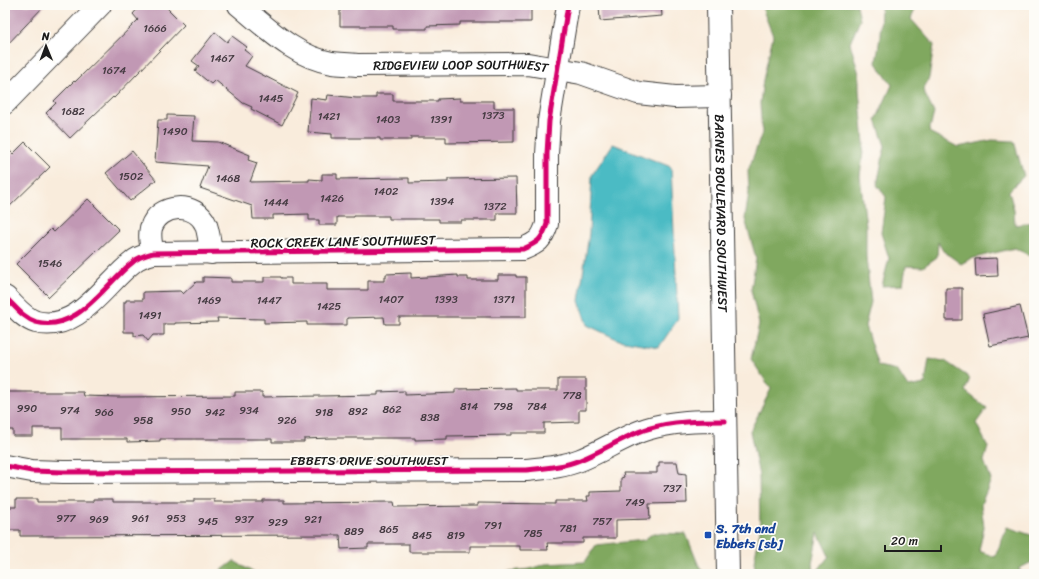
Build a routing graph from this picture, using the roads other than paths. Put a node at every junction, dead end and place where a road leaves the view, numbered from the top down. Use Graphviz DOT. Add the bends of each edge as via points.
graph roads {
  1 [pos="100,5"];
  2 [pos="239,5"];
  3 [pos="568,5"];
  4 [pos="718,5"];
  5 [pos="558,69"];
  6 [pos="720,96"];
  7 [pos="5,103"];
  8 [pos="152,253"];
  9 [pos="211,253"];
  10 [pos="5,297"];
  11 [pos="726,421"];
  12 [pos="5,466"];
  13 [pos="728,574"];
  1 -- 7 [label="street"];
  2 -- 5 [label="street, RIDGEVIEW LOOP SOUTHWEST" via="278,38 305,54 331,63 528,64"];
  3 -- 5 [label="street, ROCK CREEK LANE SOUTHWEST"];
  4 -- 6 [label="street, BARNES BOULEVARD SOUTHWEST"];
  5 -- 6 [label="street, RIDGEVIEW LOOP SOUTHWEST" via="581,73 638,93 675,97"];
  5 -- 9 [label="street, ROCK CREEK LANE SOUTHWEST" via="549,122 547,224 544,235 535,244 523,249"];
  6 -- 11 [label="street, BARNES BOULEVARD SOUTHWEST"];
  8 -- 9 [label="street, ROCK CREEK LANE SOUTHWEST"];
  8 -- 9 [label="street" via="150,235 154,221 162,213 180,208 200,216 207,229"];
  8 -- 10 [label="street, ROCK CREEK LANE SOUTHWEST" via="135,260 118,274 101,294 68,320 36,322 23,315"];
  11 -- 12 [label="street, EBBETS DRIVE SOUTHWEST" via="667,424 645,430 580,460 555,467 526,470 63,472 32,471"];
  11 -- 13 [label="street, BARNES BOULEVARD SOUTHWEST"];
}
